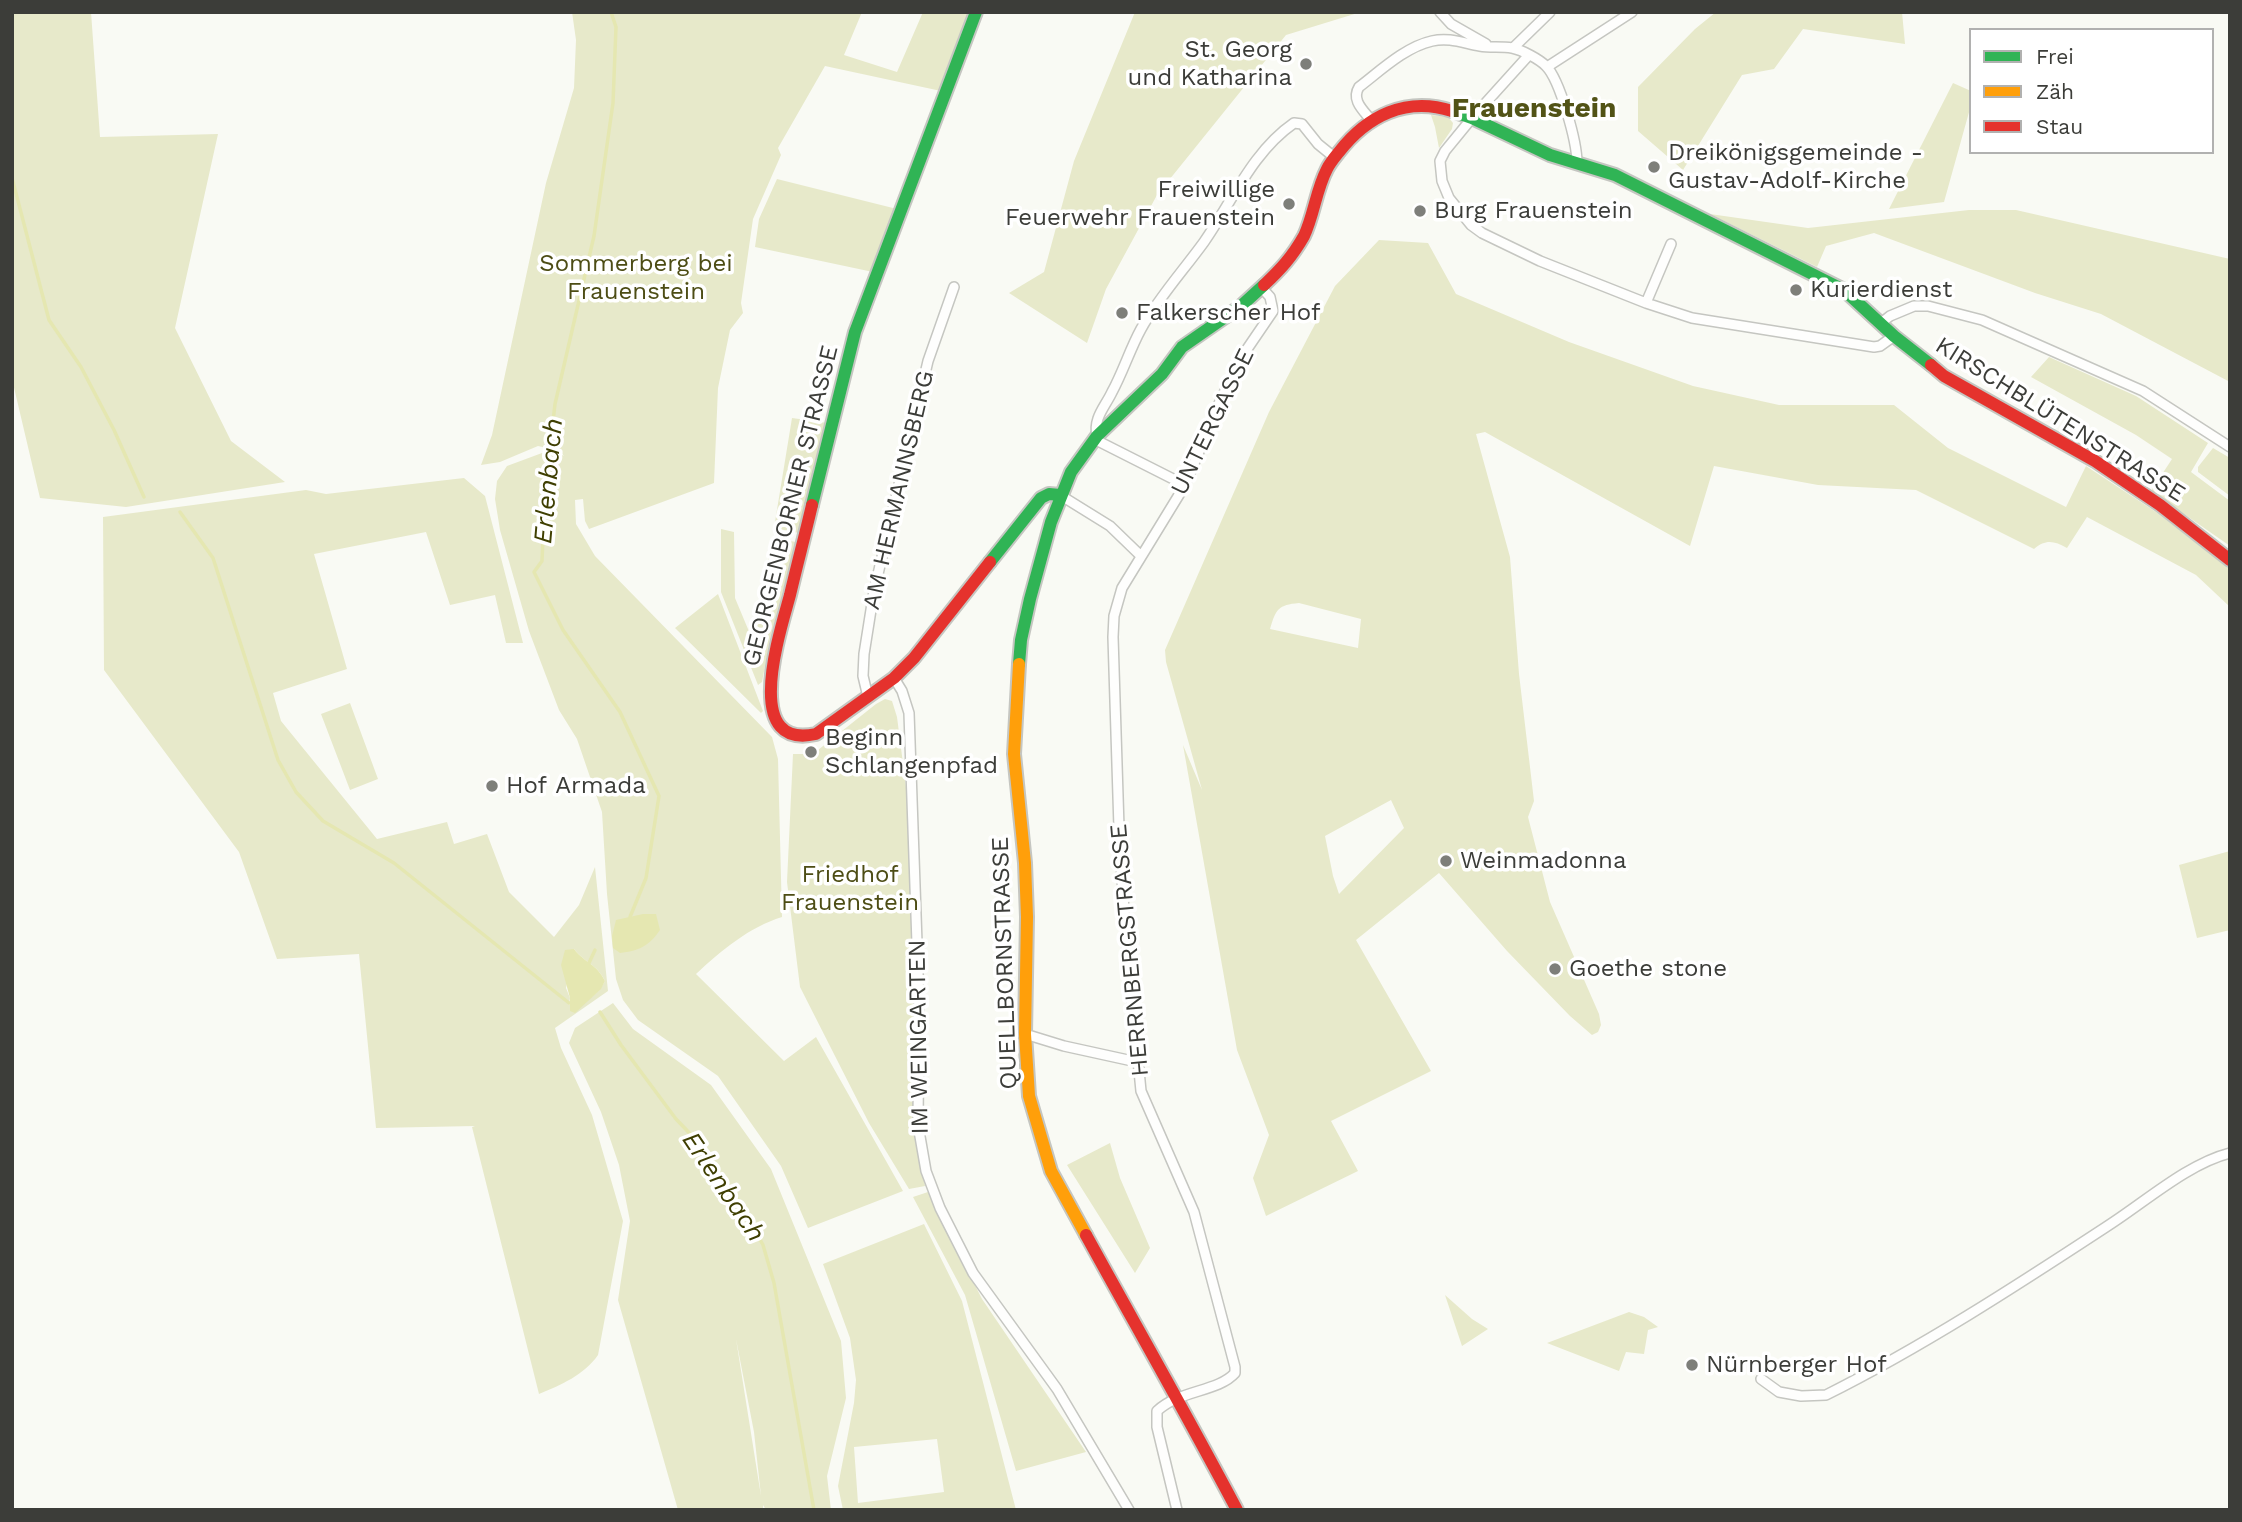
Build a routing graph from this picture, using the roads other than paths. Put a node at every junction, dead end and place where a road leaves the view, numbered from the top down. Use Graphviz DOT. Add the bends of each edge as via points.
graph roads {
  1 [pos="976,12"];
  2 [pos="1440,12"];
  3 [pos="1550,12"];
  4 [pos="1632,12"];
  5 [pos="1491,47"];
  6 [pos="1513,48"];
  7 [pos="1528,56"];
  8 [pos="1547,67"];
  9 [pos="1472,118"];
  10 [pos="1371,121"];
  11 [pos="1334,157"];
  12 [pos="1577,163"];
  13 [pos="1671,244"];
  14 [pos="954,287"];
  15 [pos="1262,288"];
  16 [pos="1646,303"];
  17 [pos="1881,323"];
  18 [pos="1894,336"];
  19 [pos="1095,438"];
  20 [pos="2230,447"];
  21 [pos="1185,485"];
  22 [pos="1060,495"];
  23 [pos="1141,556"];
  24 [pos="2230,560"];
  25 [pos="894,678"];
  26 [pos="868,697"];
  27 [pos="1025,1034"];
  28 [pos="1137,1062"];
  29 [pos="2230,1153"];
  30 [pos="1761,1379"];
  31 [pos="1178,1397"];
  32 [pos="1129,1510"];
  33 [pos="1177,1510"];
  34 [pos="1237,1510"];
  1 -- 26 [label="main road, GEORGENBORNER STRASSE" via="855,332 770,680 769,698 777,720 801,737 816,734"];
  2 -- 5 [label="street" via="1451,24"];
  3 -- 6 [label="street"];
  4 -- 8 [label="street"];
  5 -- 6 [label="street"];
  5 -- 10 [label="street" via="1452,39 1417,46 1355,93"];
  6 -- 7 [label="street"];
  7 -- 8 [label="street"];
  7 -- 9 [label="street"];
  8 -- 12 [label="street" via="1564,107"];
  9 -- 10 [label="main road, KIRSCHBLÜTENSTRASSE" via="1425,105 1395,110"];
  9 -- 12 [label="main road, KIRSCHBLÜTENSTRASSE"];
  9 -- 16 [label="street" via="1440,161 1448,198 1464,217 1482,233 1540,261"];
  10 -- 11 [label="main road, KIRSCHBLÜTENSTRASSE"];
  11 -- 15 [label="main road, KIRSCHBLÜTENSTRASSE" via="1300,244"];
  11 -- 19 [label="street" via="1302,124 1294,123 1278,136 1239,183 1140,331 1097,419"];
  12 -- 17 [label="main road, KIRSCHBLÜTENSTRASSE" via="1615,176 1844,290"];
  13 -- 16 [label="street"];
  14 -- 26 [label="street, AM HERMANNSBERG" via="928,361 874,592 863,654"];
  15 -- 19 [label="main road, KIRSCHBLÜTENSTRASSE" via="1182,347 1162,374"];
  15 -- 21 [label="street, UNTERGASSE" via="1273,311 1243,355"];
  16 -- 18 [label="street" via="1692,318 1874,347"];
  17 -- 18 [label="main road, KIRSCHBLÜTENSTRASSE"];
  17 -- 20 [label="street" via="1914,306 1982,320 2143,391"];
  18 -- 24 [label="main road, KIRSCHBLÜTENSTRASSE" via="1944,376 2104,467"];
  19 -- 21 [label="street"];
  19 -- 22 [label="main road, KIRSCHBLÜTENSTRASSE"];
  21 -- 23 [label="street, UNTERGASSE"];
  22 -- 23 [label="street" via="1110,526"];
  22 -- 25 [label="main road, GEORGENBORNER STRASSE" via="1041,498"];
  22 -- 27 [label="main road, QUELLBORNSTRASSE" via="1025,621 1015,712 1014,754 1027,907"];
  23 -- 28 [label="street, HERRNBERGSTRASSE" via="1122,588 1114,616 1113,669 1125,928"];
  25 -- 26 [label="main road, GEORGENBORNER STRASSE"];
  25 -- 32 [label="street, IM WEINGARTEN" via="909,713 919,1001 918,1125 926,1171 973,1273 1056,1388"];
  27 -- 28 [label="street"];
  27 -- 31 [label="main road, QUELLBORNSTRASSE" via="1029,1096 1041,1146"];
  28 -- 31 [label="street, HERRNBERGSTRASSE" via="1141,1091 1194,1212 1235,1367 1228,1380"];
  29 -- 30 [label="street" via="2196,1168 1965,1316 1826,1395 1779,1392"];
  31 -- 33 [label="street" via="1157,1411 1156,1418"];
  31 -- 34 [label="main road, QUELLBORNSTRASSE"];
}
